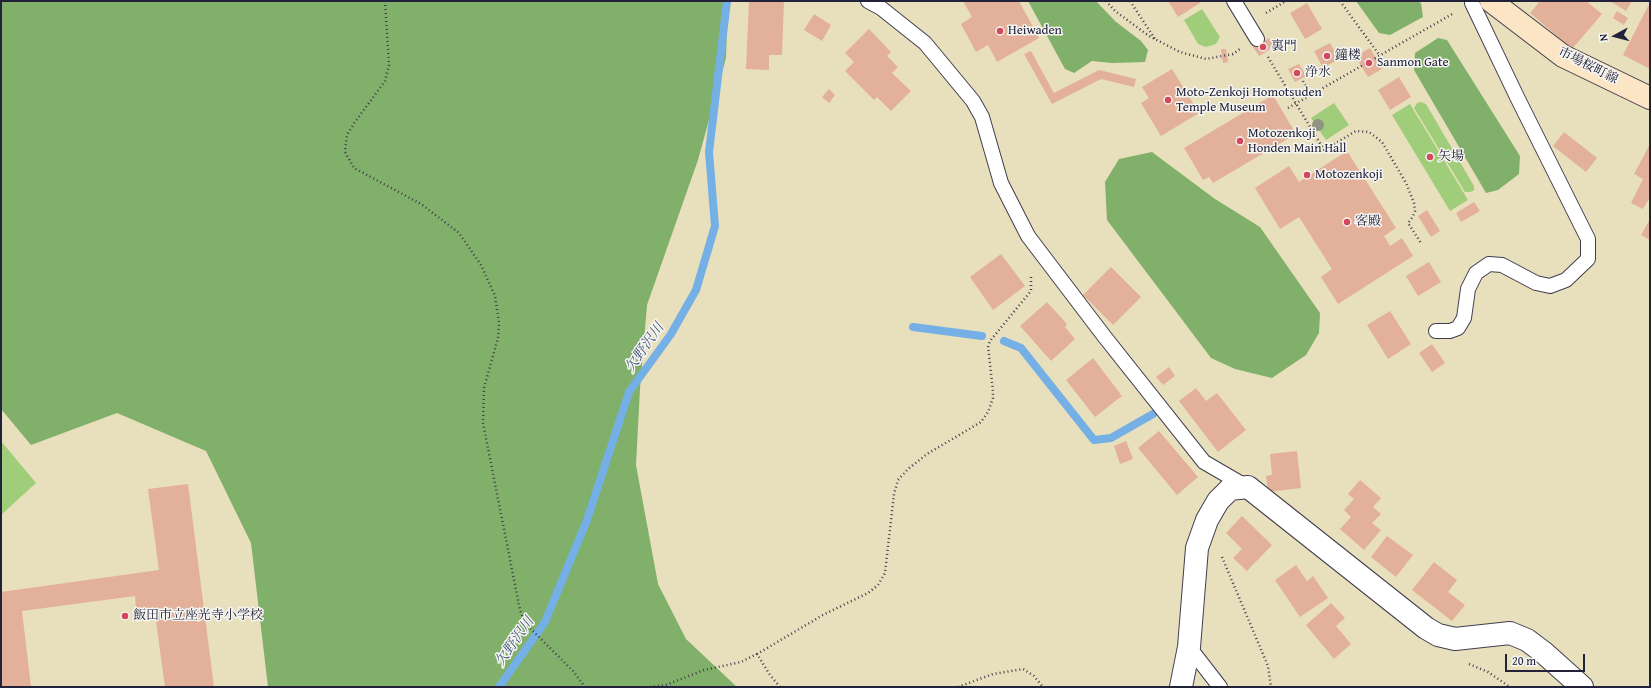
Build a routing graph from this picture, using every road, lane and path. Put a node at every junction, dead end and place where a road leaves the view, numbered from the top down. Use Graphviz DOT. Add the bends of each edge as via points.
graph roads {
  1 [pos="385,1"];
  2 [pos="868,1"];
  3 [pos="1106,1"];
  4 [pos="1130,1"];
  5 [pos="1234,1"];
  6 [pos="1340,1"];
  7 [pos="1489,3"];
  8 [pos="1155,39"];
  9 [pos="1257,39"];
  10 [pos="1380,56"];
  11 [pos="1303,81"];
  12 [pos="1310,95"];
  13 [pos="1650,98"];
  14 [pos="1297,103"];
  15 [pos="1288,108"];
  16 [pos="1421,243"];
  17 [pos="1031,275"];
  18 [pos="1436,331"];
  19 [pos="1248,487"];
  20 [pos="1222,556"];
  21 [pos="1189,647"];
  22 [pos="757,654"];
  23 [pos="1463,661"];
  24 [pos="585,687"];
  25 [pos="650,687"];
  26 [pos="780,687"];
  27 [pos="958,687"];
  28 [pos="1043,687"];
  29 [pos="1181,687"];
  30 [pos="1220,687"];
  31 [pos="1271,687"];
  32 [pos="1510,687"];
  33 [pos="1582,687"];
  1 -- 24 [label="path" via="389,65 385,81 347,135 345,152 354,168 421,204 459,233 481,265 495,296 499,323 498,338 484,388 484,423 520,610 526,623 550,646"];
  2 -- 19 [label="lane" via="881,8 925,43 973,101 982,117 1001,183 1028,236 1204,462"];
  3 -- 8 [label="path" via="1115,11"];
  4 -- 8 [label="path"];
  5 -- 9 [label="lane"];
  6 -- 10 [label="path"];
  7 -- 10 [label="path"];
  7 -- 13 [label="main road, 市場桜町線" via="1563,56"];
  7 -- 18 [label="lane" via="1588,239 1588,258 1566,280 1550,286 1536,283 1502,265 1489,264 1476,273 1468,289 1464,318 1458,328"];
  8 -- 9 [label="path" via="1180,52 1206,59 1233,54"];
  9 -- 14 [label="path"];
  10 -- 12 [label="path"];
  11 -- 12 [label="path"];
  12 -- 14 [label="path"];
  14 -- 15 [label="path"];
  14 -- 16 [label="path" via="1324,150 1356,131 1369,132 1382,142 1406,183 1414,203 1415,211 1408,223"];
  17 -- 22 [label="path" via="1031,291 988,346 993,398 985,417 981,422 927,454 898,480 894,494 885,573 878,585"];
  19 -- 21 [label="street" via="1230,489 1218,501 1206,520 1198,548"];
  19 -- 33 [label="street" via="1426,628 1438,635 1455,639 1510,633 1527,640 1543,652"];
  20 -- 31 [label="path" via="1268,666"];
  21 -- 29 [label="street"];
  21 -- 30 [label="lane"];
  22 -- 25 [label="path" via="740,662 704,670 666,685"];
  22 -- 26 [label="path"];
  23 -- 32 [label="path" via="1488,672"];
  27 -- 28 [label="path" via="993,674 1023,669 1034,676"];
}
